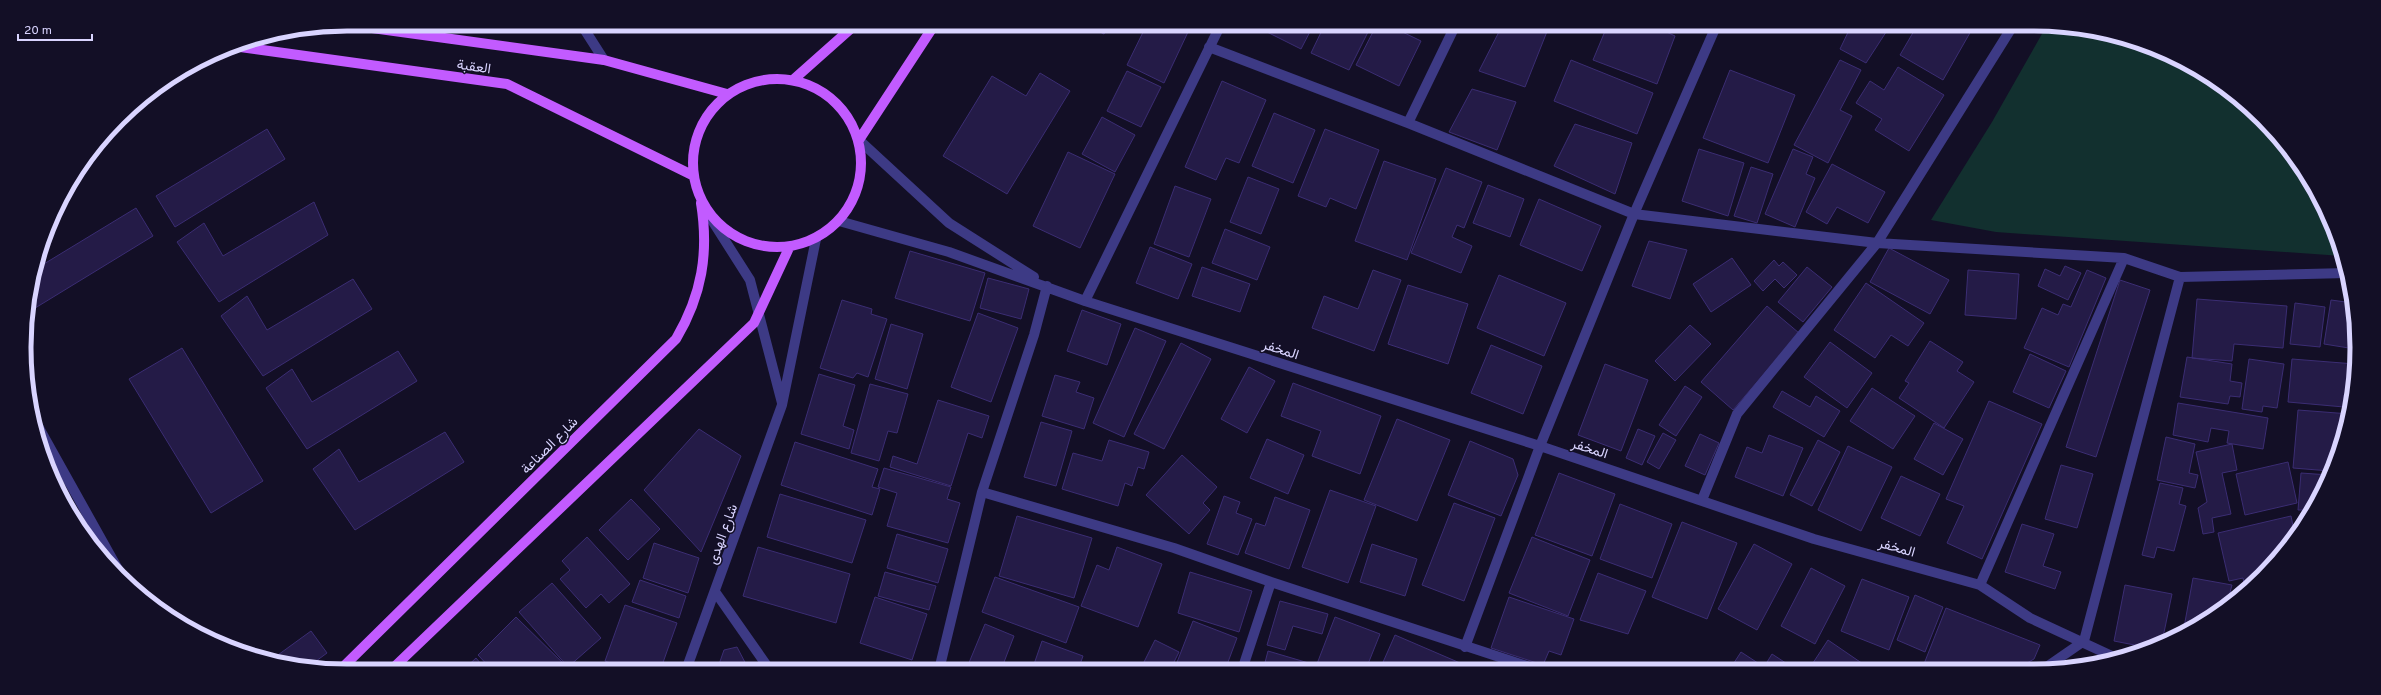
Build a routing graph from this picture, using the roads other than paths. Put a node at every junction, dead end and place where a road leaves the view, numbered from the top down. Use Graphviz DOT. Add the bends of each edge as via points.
graph roads {
  1 [pos="394,31"];
  2 [pos="585,31"];
  3 [pos="848,31"];
  4 [pos="930,31"];
  5 [pos="1217,31"];
  6 [pos="1453,31"];
  7 [pos="1714,31"];
  8 [pos="2010,31"];
  9 [pos="1209,47"];
  10 [pos="246,48"];
  11 [pos="604,60"];
  12 [pos="793,80"];
  13 [pos="727,94"];
  14 [pos="1408,123"];
  15 [pos="859,140"];
  16 [pos="692,175"];
  17 [pos="701,203"];
  18 [pos="1634,214"];
  19 [pos="839,221"];
  20 [pos="816,239"];
  21 [pos="1878,243"];
  22 [pos="789,248"];
  23 [pos="2124,258"];
  24 [pos="2341,273"];
  25 [pos="2180,277"];
  26 [pos="1047,286"];
  27 [pos="1085,301"];
  28 [pos="758,316"];
  29 [pos="782,405"];
  30 [pos="45,438"];
  31 [pos="1540,446"];
  32 [pos="982,492"];
  33 [pos="1702,500"];
  34 [pos="111,558"];
  35 [pos="1271,582"];
  36 [pos="1980,585"];
  37 [pos="716,593"];
  38 [pos="2084,642"];
  39 [pos="1465,647"];
  40 [pos="2110,654"];
  41 [pos="2052,663"];
  42 [pos="346,664"];
  43 [pos="397,664"];
  44 [pos="688,664"];
  45 [pos="766,664"];
  46 [pos="940,664"];
  47 [pos="1244,664"];
  48 [pos="1520,664"];
  1 -- 11 [label="main road, العقبة"];
  2 -- 11 [label="street"];
  3 -- 12 [label="main road"];
  4 -- 15 [label="main road"];
  5 -- 9 [label="street"];
  6 -- 14 [label="street"];
  7 -- 18 [label="street"];
  8 -- 21 [label="street"];
  9 -- 14 [label="street"];
  9 -- 27 [label="street"];
  10 -- 16 [label="main road, العقبة" via="507,84"];
  11 -- 13 [label="main road, العقبة"];
  12 -- 13 [label="main road" via="753,81"];
  12 -- 15 [label="main road" via="820,90 847,114"];
  13 -- 16 [label="main road" via="710,111 695,137"];
  14 -- 18 [label="street"];
  15 -- 19 [label="main road" via="862,175 852,203"];
  15 -- 26 [label="street" via="949,223"];
  16 -- 17 [label="main road"];
  17 -- 22 [label="main road" via="719,226 731,236 759,247"];
  17 -- 28 [label="street" via="750,280"];
  17 -- 42 [label="main road, شارع الصناعة" via="705,226 703,273 691,311 676,339"];
  18 -- 21 [label="street"];
  18 -- 31 [label="street"];
  19 -- 20 [label="main road"];
  19 -- 26 [label="street" via="949,252"];
  20 -- 22 [label="main road"];
  20 -- 29 [label="street, شارع الهدى"];
  21 -- 23 [label="street"];
  21 -- 33 [label="street" via="1737,414"];
  22 -- 28 [label="main road"];
  23 -- 25 [label="street"];
  23 -- 36 [label="street"];
  24 -- 25 [label="street"];
  25 -- 38 [label="street"];
  26 -- 27 [label="street, المخفر"];
  26 -- 32 [label="street" via="1034,335"];
  27 -- 31 [label="street, المخفر"];
  28 -- 29 [label="street"];
  28 -- 43 [label="main road"];
  29 -- 37 [label="street, شارع الهدى"];
  30 -- 34 [label="street"];
  31 -- 33 [label="street, المخفر"];
  31 -- 39 [label="street"];
  32 -- 35 [label="street" via="1174,548"];
  32 -- 46 [label="street"];
  33 -- 36 [label="street, المخفر" via="1814,539"];
  35 -- 39 [label="street"];
  35 -- 47 [label="street"];
  36 -- 38 [label="street, المخفر" via="2030,618"];
  37 -- 44 [label="street, شارع الهدى"];
  37 -- 45 [label="street"];
  38 -- 40 [label="street, المخفر"];
  38 -- 41 [label="street"];
  39 -- 48 [label="street"];
}
